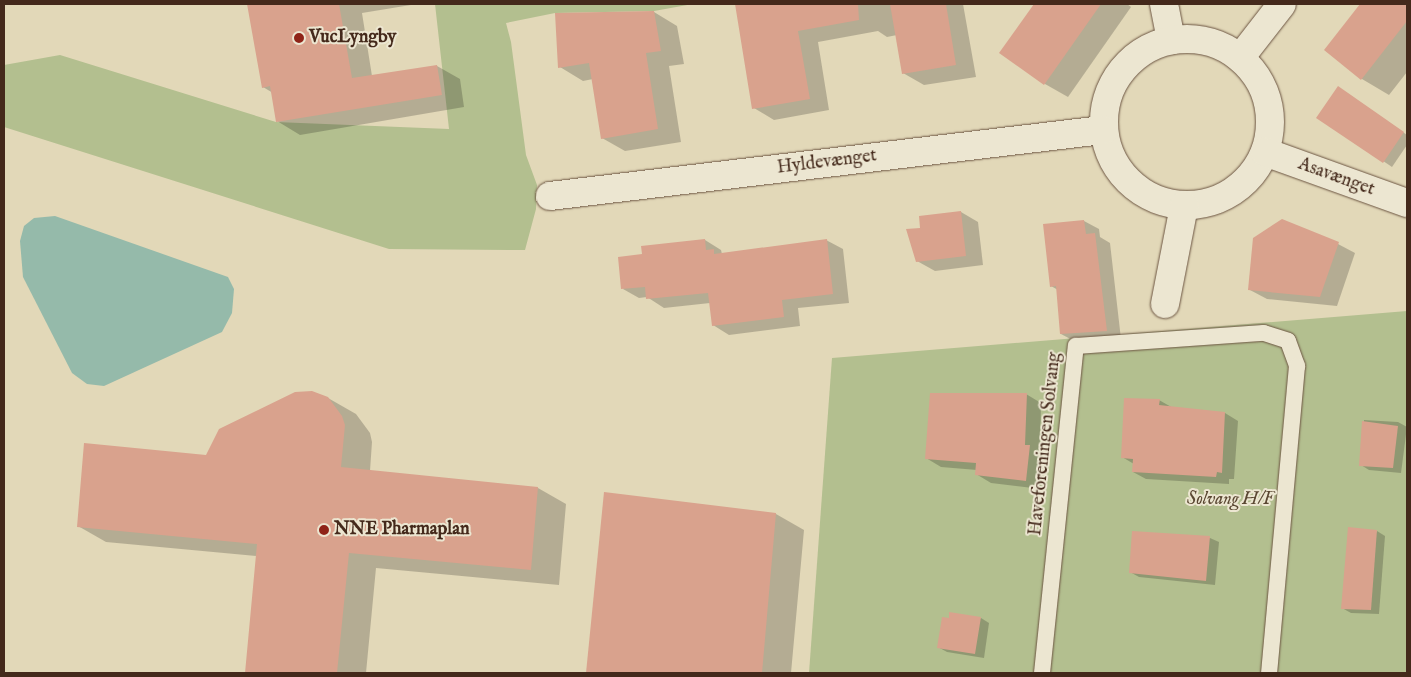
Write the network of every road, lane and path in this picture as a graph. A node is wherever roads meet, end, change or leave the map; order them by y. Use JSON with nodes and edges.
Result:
{"nodes":[{"id":1,"x":1164,"y":4,"type":"edge"},
{"id":2,"x":1282,"y":4,"type":"edge"},
{"id":3,"x":1171,"y":40,"type":"junction"},
{"id":4,"x":1240,"y":58,"type":"junction"},
{"id":5,"x":1103,"y":130,"type":"junction"},
{"id":6,"x":1265,"y":152,"type":"junction"},
{"id":7,"x":550,"y":196,"type":"dead end"},
{"id":8,"x":1407,"y":203,"type":"edge"},
{"id":9,"x":1184,"y":206,"type":"junction"},
{"id":10,"x":1166,"y":304,"type":"dead end"},
{"id":11,"x":1042,"y":673,"type":"edge"},
{"id":12,"x":1269,"y":673,"type":"edge"}],
"edges":[{"from":1,"to":3,"type":"street"},
{"from":2,"to":4,"type":"street"},
{"from":3,"to":4,"type":"street"},
{"from":3,"to":5,"type":"street"},
{"from":4,"to":6,"type":"street"},
{"from":5,"to":7,"type":"street","name":"Hyldevænget"},
{"from":5,"to":9,"type":"street"},
{"from":6,"to":8,"type":"street","name":"Asavænget"},
{"from":6,"to":9,"type":"street"},
{"from":9,"to":10,"type":"street"},
{"from":11,"to":12,"type":"lane","name":"Haveforeningen Solvang"}]}
